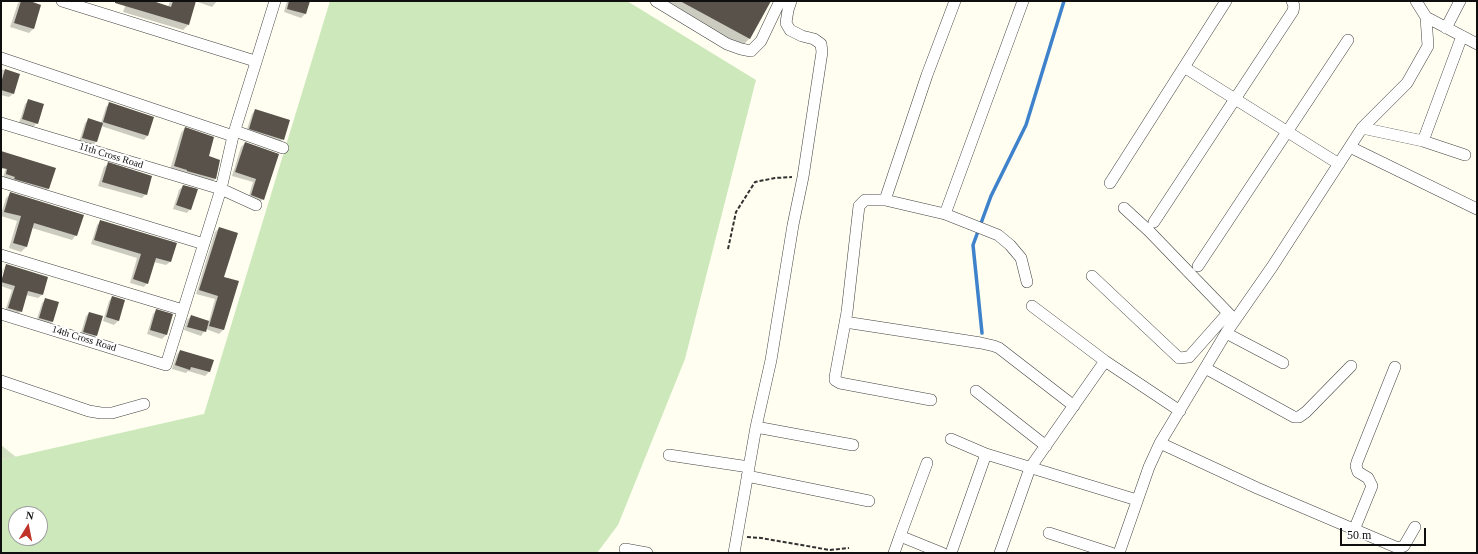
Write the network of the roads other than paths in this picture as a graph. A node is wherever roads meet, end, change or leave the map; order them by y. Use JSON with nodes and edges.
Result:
{"nodes":[{"id":1,"x":62,"y":1,"type":"edge"},
{"id":2,"x":274,"y":1,"type":"edge"},
{"id":3,"x":656,"y":1,"type":"edge"},
{"id":4,"x":780,"y":1,"type":"edge"},
{"id":5,"x":791,"y":1,"type":"edge"},
{"id":6,"x":955,"y":1,"type":"edge"},
{"id":7,"x":1023,"y":1,"type":"edge"},
{"id":8,"x":1226,"y":1,"type":"edge"},
{"id":9,"x":1292,"y":1,"type":"edge"},
{"id":10,"x":1416,"y":1,"type":"edge"},
{"id":11,"x":1460,"y":1,"type":"edge"},
{"id":12,"x":1426,"y":17,"type":"junction"},
{"id":13,"x":1446,"y":28,"type":"junction"},
{"id":14,"x":1462,"y":36,"type":"junction"},
{"id":15,"x":1348,"y":40,"type":"dead end"},
{"id":16,"x":1477,"y":44,"type":"edge"},
{"id":17,"x":1,"y":58,"type":"edge"},
{"id":18,"x":255,"y":61,"type":"junction"},
{"id":19,"x":1184,"y":67,"type":"junction"},
{"id":20,"x":1235,"y":98,"type":"junction"},
{"id":21,"x":1,"y":123,"type":"edge"},
{"id":22,"x":1362,"y":128,"type":"junction"},
{"id":23,"x":1287,"y":132,"type":"junction"},
{"id":24,"x":234,"y":133,"type":"junction"},
{"id":25,"x":1423,"y":141,"type":"junction"},
{"id":26,"x":1350,"y":146,"type":"junction"},
{"id":27,"x":283,"y":148,"type":"dead end"},
{"id":28,"x":1466,"y":155,"type":"dead end"},
{"id":29,"x":1339,"y":164,"type":"junction"},
{"id":30,"x":1,"y":182,"type":"edge"},
{"id":31,"x":1110,"y":184,"type":"dead end"},
{"id":32,"x":221,"y":189,"type":"junction"},
{"id":33,"x":885,"y":200,"type":"junction"},
{"id":34,"x":256,"y":205,"type":"dead end"},
{"id":35,"x":1124,"y":208,"type":"dead end"},
{"id":36,"x":1477,"y":209,"type":"edge"},
{"id":37,"x":945,"y":214,"type":"junction"},
{"id":38,"x":1154,"y":222,"type":"dead end"},
{"id":39,"x":204,"y":244,"type":"junction"},
{"id":40,"x":1,"y":255,"type":"edge"},
{"id":41,"x":1198,"y":266,"type":"dead end"},
{"id":42,"x":1092,"y":276,"type":"dead end"},
{"id":43,"x":1027,"y":282,"type":"dead end"},
{"id":44,"x":1032,"y":306,"type":"dead end"},
{"id":45,"x":183,"y":310,"type":"junction"},
{"id":46,"x":1,"y":314,"type":"edge"},
{"id":47,"x":1231,"y":317,"type":"junction"},
{"id":48,"x":845,"y":322,"type":"junction"},
{"id":49,"x":1226,"y":333,"type":"junction"},
{"id":50,"x":1105,"y":361,"type":"junction"},
{"id":51,"x":1283,"y":363,"type":"dead end"},
{"id":52,"x":1351,"y":366,"type":"dead end"},
{"id":53,"x":1395,"y":367,"type":"dead end"},
{"id":54,"x":1205,"y":368,"type":"junction"},
{"id":55,"x":1,"y":381,"type":"edge"},
{"id":56,"x":976,"y":391,"type":"dead end"},
{"id":57,"x":931,"y":400,"type":"dead end"},
{"id":58,"x":144,"y":404,"type":"dead end"},
{"id":59,"x":1074,"y":406,"type":"junction"},
{"id":60,"x":1180,"y":411,"type":"junction"},
{"id":61,"x":756,"y":427,"type":"junction"},
{"id":62,"x":951,"y":439,"type":"dead end"},
{"id":63,"x":1160,"y":443,"type":"junction"},
{"id":64,"x":854,"y":445,"type":"dead end"},
{"id":65,"x":1046,"y":446,"type":"junction"},
{"id":66,"x":986,"y":454,"type":"junction"},
{"id":67,"x":669,"y":455,"type":"dead end"},
{"id":68,"x":927,"y":463,"type":"dead end"},
{"id":69,"x":1030,"y":468,"type":"junction"},
{"id":70,"x":748,"y":472,"type":"junction"},
{"id":71,"x":1138,"y":500,"type":"junction"},
{"id":72,"x":869,"y":501,"type":"dead end"},
{"id":73,"x":1415,"y":527,"type":"dead end"},
{"id":74,"x":1354,"y":530,"type":"junction"},
{"id":75,"x":1049,"y":533,"type":"dead end"},
{"id":76,"x":900,"y":536,"type":"junction"},
{"id":77,"x":625,"y":549,"type":"dead end"},
{"id":78,"x":647,"y":553,"type":"edge"},
{"id":79,"x":734,"y":553,"type":"edge"},
{"id":80,"x":894,"y":553,"type":"edge"},
{"id":81,"x":942,"y":553,"type":"edge"},
{"id":82,"x":951,"y":553,"type":"edge"},
{"id":83,"x":1000,"y":553,"type":"edge"},
{"id":84,"x":1111,"y":553,"type":"edge"},
{"id":85,"x":1119,"y":553,"type":"edge"}],
"edges":[{"from":1,"to":18,"type":"street"},
{"from":2,"to":18,"type":"street"},
{"from":3,"to":4,"type":"street"},
{"from":5,"to":61,"type":"street"},
{"from":6,"to":33,"type":"street"},
{"from":7,"to":37,"type":"street"},
{"from":8,"to":19,"type":"street"},
{"from":9,"to":20,"type":"street"},
{"from":10,"to":12,"type":"street"},
{"from":11,"to":13,"type":"street"},
{"from":12,"to":13,"type":"street"},
{"from":12,"to":22,"type":"street"},
{"from":13,"to":14,"type":"street"},
{"from":14,"to":16,"type":"street"},
{"from":14,"to":25,"type":"street"},
{"from":15,"to":23,"type":"street"},
{"from":17,"to":24,"type":"street"},
{"from":18,"to":24,"type":"street"},
{"from":19,"to":20,"type":"street"},
{"from":19,"to":31,"type":"street"},
{"from":20,"to":23,"type":"street"},
{"from":20,"to":38,"type":"street"},
{"from":21,"to":32,"type":"street","name":"11th Cross Road"},
{"from":22,"to":25,"type":"street"},
{"from":22,"to":26,"type":"street"},
{"from":23,"to":29,"type":"street"},
{"from":23,"to":41,"type":"street"},
{"from":24,"to":27,"type":"street"},
{"from":24,"to":32,"type":"street"},
{"from":25,"to":28,"type":"street"},
{"from":26,"to":29,"type":"street"},
{"from":26,"to":36,"type":"street"},
{"from":29,"to":47,"type":"street"},
{"from":30,"to":39,"type":"street"},
{"from":32,"to":34,"type":"street","name":"11th Cross Road"},
{"from":32,"to":39,"type":"street"},
{"from":33,"to":37,"type":"street"},
{"from":33,"to":48,"type":"street"},
{"from":35,"to":47,"type":"street"},
{"from":37,"to":43,"type":"street"},
{"from":39,"to":45,"type":"street"},
{"from":40,"to":45,"type":"street"},
{"from":42,"to":47,"type":"street"},
{"from":44,"to":50,"type":"street"},
{"from":45,"to":46,"type":"street","name":"14th Cross Road"},
{"from":47,"to":49,"type":"street"},
{"from":48,"to":57,"type":"street"},
{"from":48,"to":59,"type":"street"},
{"from":49,"to":51,"type":"street"},
{"from":49,"to":54,"type":"street"},
{"from":50,"to":59,"type":"street"},
{"from":50,"to":60,"type":"street"},
{"from":52,"to":54,"type":"street"},
{"from":53,"to":74,"type":"street"},
{"from":54,"to":60,"type":"street"},
{"from":55,"to":58,"type":"street"},
{"from":56,"to":65,"type":"street"},
{"from":59,"to":65,"type":"street"},
{"from":60,"to":63,"type":"street"},
{"from":61,"to":64,"type":"street"},
{"from":61,"to":70,"type":"street"},
{"from":62,"to":66,"type":"street"},
{"from":63,"to":71,"type":"street"},
{"from":63,"to":74,"type":"street"},
{"from":65,"to":69,"type":"street"},
{"from":66,"to":69,"type":"street"},
{"from":66,"to":82,"type":"street"},
{"from":67,"to":70,"type":"street"},
{"from":68,"to":76,"type":"street"},
{"from":69,"to":71,"type":"street"},
{"from":69,"to":83,"type":"street"},
{"from":70,"to":72,"type":"street"},
{"from":70,"to":79,"type":"street"},
{"from":71,"to":85,"type":"street"},
{"from":73,"to":74,"type":"street"},
{"from":75,"to":84,"type":"street"},
{"from":76,"to":80,"type":"street"},
{"from":76,"to":81,"type":"street"},
{"from":77,"to":78,"type":"street"}]}
